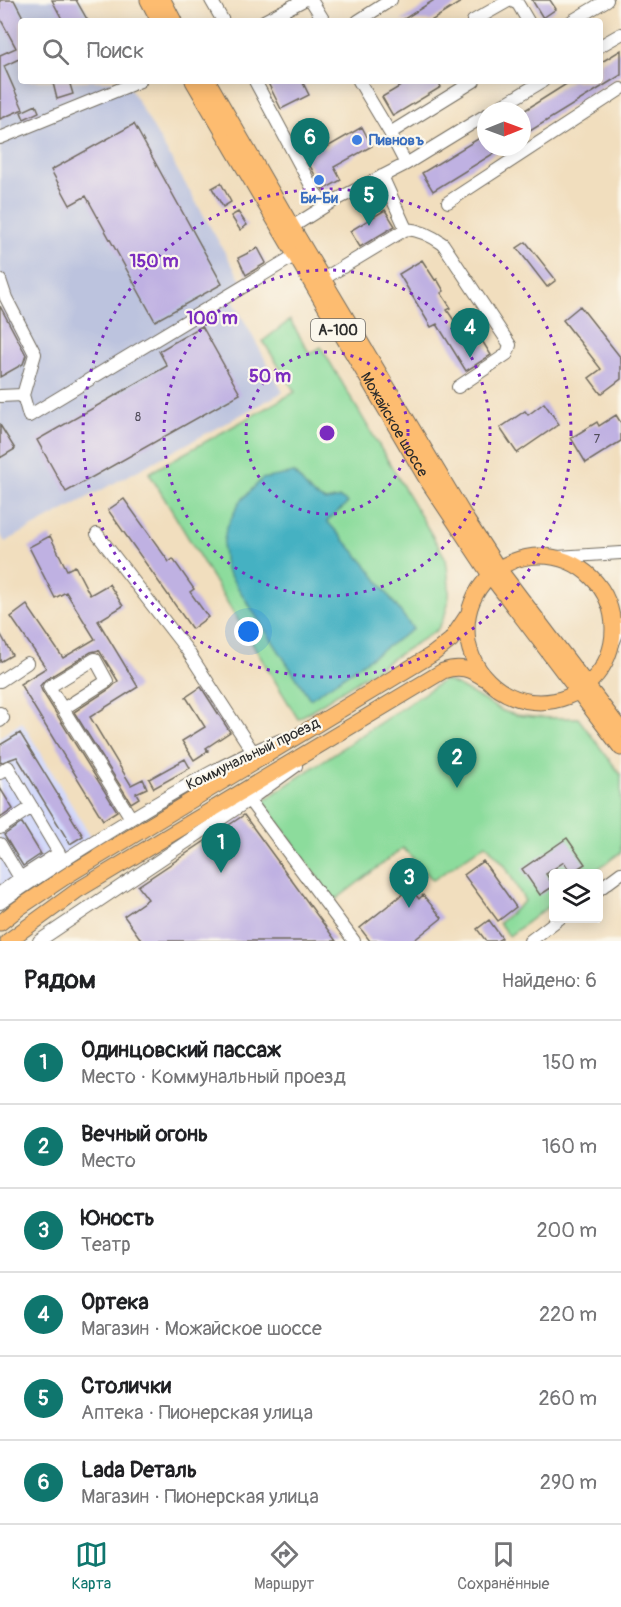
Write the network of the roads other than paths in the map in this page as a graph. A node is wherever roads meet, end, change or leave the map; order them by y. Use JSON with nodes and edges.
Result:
{"nodes":[{"id":1,"x":148,"y":0,"type":"edge"},
{"id":2,"x":163,"y":0,"type":"edge"},
{"id":3,"x":211,"y":0,"type":"edge"},
{"id":4,"x":304,"y":0,"type":"edge"},
{"id":5,"x":311,"y":0,"type":"edge"},
{"id":6,"x":391,"y":0,"type":"edge"},
{"id":7,"x":603,"y":1,"type":"edge"},
{"id":8,"x":157,"y":18,"type":"edge"},
{"id":9,"x":172,"y":18,"type":"edge"},
{"id":10,"x":221,"y":18,"type":"edge"},
{"id":11,"x":270,"y":18,"type":"edge"},
{"id":12,"x":322,"y":18,"type":"edge"},
{"id":13,"x":363,"y":18,"type":"edge"},
{"id":14,"x":477,"y":18,"type":"edge"},
{"id":15,"x":526,"y":18,"type":"edge"},
{"id":16,"x":577,"y":18,"type":"edge"},
{"id":17,"x":621,"y":34,"type":"edge"},
{"id":18,"x":603,"y":44,"type":"edge"},
{"id":19,"x":134,"y":84,"type":"edge"},
{"id":20,"x":195,"y":84,"type":"edge"},
{"id":21,"x":210,"y":84,"type":"edge"},
{"id":22,"x":257,"y":84,"type":"edge"},
{"id":23,"x":364,"y":84,"type":"edge"},
{"id":24,"x":469,"y":84,"type":"edge"},
{"id":25,"x":538,"y":84,"type":"edge"},
{"id":26,"x":621,"y":89,"type":"edge"},
{"id":27,"x":508,"y":102,"type":"edge"},
{"id":28,"x":477,"y":121,"type":"edge"},
{"id":29,"x":390,"y":133,"type":"junction"},
{"id":30,"x":0,"y":138,"type":"edge"},
{"id":31,"x":406,"y":164,"type":"junction"},
{"id":32,"x":382,"y":176,"type":"junction"},
{"id":33,"x":448,"y":202,"type":"dead end"},
{"id":34,"x":330,"y":203,"type":"junction"},
{"id":35,"x":292,"y":227,"type":"junction"},
{"id":36,"x":406,"y":229,"type":"junction"},
{"id":37,"x":294,"y":256,"type":"junction"},
{"id":38,"x":323,"y":279,"type":"junction"},
{"id":39,"x":0,"y":280,"type":"edge"},
{"id":40,"x":458,"y":387,"type":"dead end"},
{"id":41,"x":23,"y":395,"type":"junction"},
{"id":42,"x":0,"y":396,"type":"edge"},
{"id":43,"x":98,"y":534,"type":"dead end"},
{"id":44,"x":621,"y":552,"type":"edge"},
{"id":45,"x":557,"y":557,"type":"junction"},
{"id":46,"x":494,"y":572,"type":"junction"},
{"id":47,"x":467,"y":616,"type":"junction"},
{"id":48,"x":621,"y":624,"type":"edge"},
{"id":49,"x":610,"y":651,"type":"junction"},
{"id":50,"x":27,"y":663,"type":"dead end"},
{"id":51,"x":484,"y":678,"type":"junction"},
{"id":52,"x":0,"y":681,"type":"edge"},
{"id":53,"x":582,"y":688,"type":"junction"},
{"id":54,"x":355,"y":701,"type":"junction"},
{"id":55,"x":63,"y":709,"type":"junction"},
{"id":56,"x":0,"y":713,"type":"edge"},
{"id":57,"x":365,"y":718,"type":"junction"},
{"id":58,"x":0,"y":721,"type":"edge"},
{"id":59,"x":621,"y":730,"type":"edge"},
{"id":60,"x":299,"y":735,"type":"junction"},
{"id":61,"x":332,"y":739,"type":"junction"},
{"id":62,"x":621,"y":748,"type":"edge"},
{"id":63,"x":253,"y":752,"type":"junction"},
{"id":64,"x":309,"y":752,"type":"junction"},
{"id":65,"x":0,"y":773,"type":"edge"},
{"id":66,"x":283,"y":776,"type":"junction"},
{"id":67,"x":249,"y":800,"type":"junction"},
{"id":68,"x":32,"y":807,"type":"junction"},
{"id":69,"x":130,"y":818,"type":"junction"},
{"id":70,"x":0,"y":828,"type":"edge"},
{"id":71,"x":0,"y":844,"type":"edge"},
{"id":72,"x":61,"y":856,"type":"junction"},
{"id":73,"x":621,"y":873,"type":"edge"},
{"id":74,"x":23,"y":881,"type":"junction"},
{"id":75,"x":603,"y":886,"type":"edge"},
{"id":76,"x":0,"y":893,"type":"edge"},
{"id":77,"x":0,"y":903,"type":"edge"},
{"id":78,"x":0,"y":923,"type":"edge"},
{"id":79,"x":553,"y":923,"type":"edge"},
{"id":80,"x":8,"y":941,"type":"edge"},
{"id":81,"x":39,"y":941,"type":"edge"},
{"id":82,"x":354,"y":941,"type":"edge"},
{"id":83,"x":530,"y":941,"type":"edge"}],
"edges":[{"from":1,"to":8,"type":"main road"},
{"from":2,"to":9,"type":"main road"},
{"from":3,"to":10,"type":"street"},
{"from":4,"to":11,"type":"street"},
{"from":5,"to":12,"type":"street"},
{"from":6,"to":13,"type":"street"},
{"from":7,"to":16,"type":"street"},
{"from":14,"to":15,"type":"street"},
{"from":17,"to":18,"type":"street"},
{"from":19,"to":30,"type":"street"},
{"from":20,"to":37,"type":"main road","name":"Можайское шоссе","number":"А-100"},
{"from":21,"to":35,"type":"main road","name":"Можайское шоссе","number":"А-100"},
{"from":22,"to":34,"type":"street"},
{"from":23,"to":29,"type":"street"},
{"from":24,"to":29,"type":"street"},
{"from":25,"to":27,"type":"street"},
{"from":26,"to":33,"type":"street"},
{"from":28,"to":31,"type":"street"},
{"from":29,"to":31,"type":"street"},
{"from":31,"to":32,"type":"street"},
{"from":32,"to":34,"type":"street"},
{"from":32,"to":36,"type":"street"},
{"from":34,"to":35,"type":"street"},
{"from":35,"to":38,"type":"main road","name":"Можайское шоссе","number":"А-100"},
{"from":36,"to":38,"type":"street"},
{"from":36,"to":40,"type":"street"},
{"from":37,"to":41,"type":"street"},
{"from":37,"to":46,"type":"main road","name":"Можайское шоссе","number":"А-100"},
{"from":38,"to":46,"type":"main road","name":"Можайское шоссе","number":"А-100"},
{"from":39,"to":41,"type":"street"},
{"from":41,"to":42,"type":"street"},
{"from":43,"to":63,"type":"street"},
{"from":44,"to":45,"type":"street"},
{"from":45,"to":46,"type":"main road"},
{"from":45,"to":49,"type":"main road"},
{"from":46,"to":47,"type":"main road"},
{"from":46,"to":53,"type":"main road","name":"Можайское шоссе","number":"А-100"},
{"from":47,"to":51,"type":"main road"},
{"from":47,"to":54,"type":"main road","name":"Коммунальный проезд"},
{"from":48,"to":49,"type":"street"},
{"from":49,"to":53,"type":"main road"},
{"from":50,"to":52,"type":"street"},
{"from":51,"to":53,"type":"main road"},
{"from":51,"to":57,"type":"main road","name":"Коммунальный проезд"},
{"from":53,"to":59,"type":"main road","name":"Можайское шоссе","number":"А-100"},
{"from":53,"to":62,"type":"main road","name":"Можайское шоссе","number":"А-100"},
{"from":54,"to":57,"type":"street"},
{"from":54,"to":60,"type":"main road","name":"Коммунальный проезд"},
{"from":55,"to":55,"type":"street"},
{"from":55,"to":69,"type":"street"},
{"from":56,"to":58,"type":"street"},
{"from":57,"to":61,"type":"main road","name":"Коммунальный проезд"},
{"from":57,"to":66,"type":"street"},
{"from":60,"to":63,"type":"street","name":"Коммунальный проезд"},
{"from":60,"to":64,"type":"street"},
{"from":60,"to":78,"type":"main road"},
{"from":61,"to":64,"type":"main road"},
{"from":61,"to":66,"type":"street","name":"Коммунальный проезд"},
{"from":63,"to":69,"type":"street","name":"Коммунальный проезд"},
{"from":64,"to":80,"type":"main road"},
{"from":65,"to":68,"type":"street"},
{"from":66,"to":67,"type":"street","name":"Коммунальный проезд"},
{"from":67,"to":81,"type":"street","name":"Коммунальный проезд"},
{"from":67,"to":82,"type":"street"},
{"from":68,"to":70,"type":"street"},
{"from":68,"to":72,"type":"street"},
{"from":69,"to":72,"type":"street","name":"Коммунальный проезд"},
{"from":71,"to":74,"type":"street"},
{"from":72,"to":74,"type":"street","name":"Коммунальный проезд"},
{"from":73,"to":75,"type":"street"},
{"from":74,"to":76,"type":"street"},
{"from":74,"to":77,"type":"street","name":"Коммунальный проезд"},
{"from":79,"to":83,"type":"street"}]}
